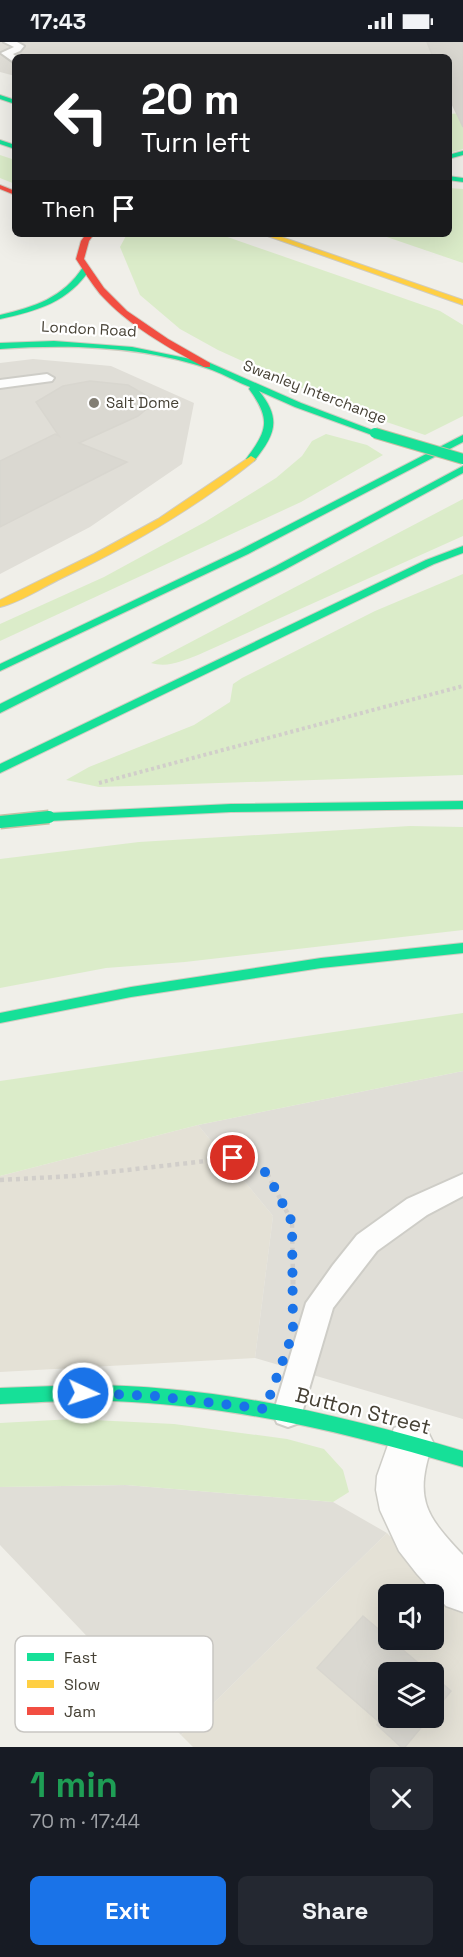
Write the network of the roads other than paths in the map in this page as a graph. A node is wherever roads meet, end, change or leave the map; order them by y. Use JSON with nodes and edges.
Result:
{"nodes":[{"id":1,"x":9,"y":42,"type":"edge"},
{"id":2,"x":3,"y":53,"type":"edge"},
{"id":3,"x":88,"y":237,"type":"edge"},
{"id":4,"x":275,"y":237,"type":"edge"},
{"id":5,"x":69,"y":248,"type":"dead end"},
{"id":6,"x":83,"y":264,"type":"junction"},
{"id":7,"x":463,"y":303,"type":"edge"},
{"id":8,"x":0,"y":317,"type":"edge"},
{"id":9,"x":0,"y":345,"type":"edge"},
{"id":10,"x":210,"y":367,"type":"junction"},
{"id":11,"x":47,"y":378,"type":"dead end"},
{"id":12,"x":0,"y":384,"type":"edge"},
{"id":13,"x":254,"y":389,"type":"junction"},
{"id":14,"x":463,"y":438,"type":"edge"},
{"id":15,"x":463,"y":459,"type":"edge"},
{"id":16,"x":463,"y":469,"type":"edge"},
{"id":17,"x":463,"y":549,"type":"edge"},
{"id":18,"x":0,"y":604,"type":"edge"},
{"id":19,"x":0,"y":668,"type":"edge"},
{"id":20,"x":0,"y":709,"type":"edge"},
{"id":21,"x":0,"y":769,"type":"edge"},
{"id":22,"x":463,"y":805,"type":"edge"},
{"id":23,"x":0,"y":822,"type":"edge"},
{"id":24,"x":463,"y":948,"type":"edge"},
{"id":25,"x":0,"y":1018,"type":"edge"},
{"id":26,"x":463,"y":1184,"type":"edge"},
{"id":27,"x":0,"y":1396,"type":"edge"},
{"id":28,"x":288,"y":1414,"type":"junction"},
{"id":29,"x":410,"y":1442,"type":"junction"},
{"id":30,"x":463,"y":1459,"type":"edge"},
{"id":31,"x":463,"y":1589,"type":"edge"}],
"edges":[{"from":1,"to":2,"type":"lane"},
{"from":3,"to":6,"type":"main road"},
{"from":4,"to":7,"type":"main road"},
{"from":5,"to":6,"type":"main road","name":"Swanley Interchange"},
{"from":6,"to":8,"type":"main road","name":"London Road"},
{"from":6,"to":10,"type":"main road","name":"Swanley Interchange"},
{"from":9,"to":10,"type":"main road","name":"London Road"},
{"from":10,"to":13,"type":"main road","name":"Swanley Interchange"},
{"from":11,"to":12,"type":"lane"},
{"from":13,"to":15,"type":"main road","name":"Swanley Interchange","bridge":true},
{"from":13,"to":18,"type":"main road"},
{"from":14,"to":19,"type":"main road"},
{"from":16,"to":20,"type":"main road"},
{"from":17,"to":21,"type":"main road"},
{"from":22,"to":23,"type":"main road","bridge":true},
{"from":24,"to":25,"type":"main road"},
{"from":26,"to":28,"type":"lane"},
{"from":27,"to":28,"type":"main road","name":"Button Street"},
{"from":28,"to":29,"type":"main road","name":"Button Street"},
{"from":29,"to":30,"type":"main road","name":"Button Street"},
{"from":29,"to":31,"type":"street"}]}
